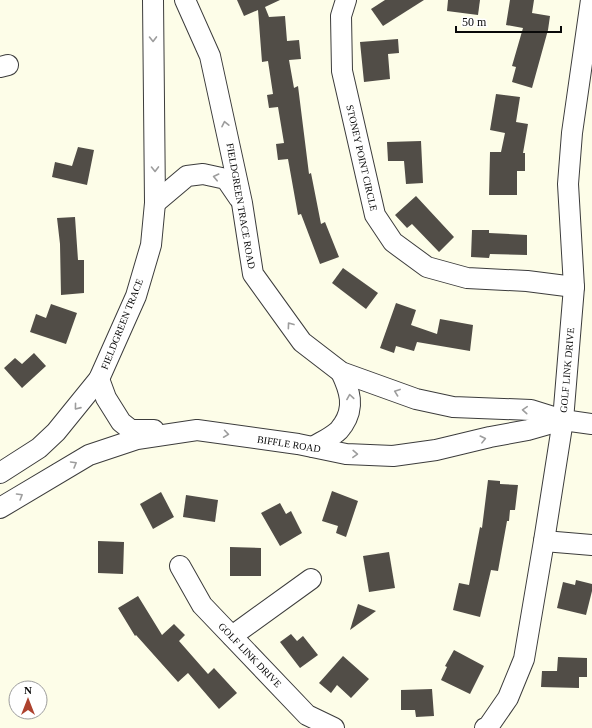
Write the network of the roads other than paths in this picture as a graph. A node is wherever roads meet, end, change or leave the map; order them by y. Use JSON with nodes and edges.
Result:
{"nodes":[{"id":1,"x":153,"y":0,"type":"edge"},
{"id":2,"x":185,"y":0,"type":"edge"},
{"id":3,"x":346,"y":0,"type":"edge"},
{"id":4,"x":591,"y":0,"type":"edge"},
{"id":5,"x":155,"y":203,"type":"junction"},
{"id":6,"x":242,"y":203,"type":"junction"},
{"id":7,"x":574,"y":287,"type":"junction"},
{"id":8,"x":341,"y":372,"type":"junction"},
{"id":9,"x":99,"y":379,"type":"junction"},
{"id":10,"x":563,"y":420,"type":"junction"},
{"id":11,"x":592,"y":424,"type":"edge"},
{"id":12,"x":197,"y":430,"type":"junction"},
{"id":13,"x":313,"y":447,"type":"junction"},
{"id":14,"x":5,"y":470,"type":"edge"},
{"id":15,"x":0,"y":508,"type":"edge"},
{"id":16,"x":544,"y":541,"type":"junction"},
{"id":17,"x":592,"y":545,"type":"edge"},
{"id":18,"x":180,"y":566,"type":"dead end"},
{"id":19,"x":311,"y":579,"type":"dead end"},
{"id":20,"x":232,"y":636,"type":"junction"},
{"id":21,"x":334,"y":728,"type":"edge"},
{"id":22,"x":485,"y":728,"type":"edge"}],
"edges":[{"from":1,"to":5,"type":"street","name":"FIELDGREEN TRACE","one_way":true},
{"from":6,"to":2,"type":"street","name":"FIELDGREEN TRACE ROAD","one_way":true},
{"from":3,"to":7,"type":"street","name":"STONEY POINT CIRCLE"},
{"from":4,"to":7,"type":"street","name":"GOLF LINK DRIVE"},
{"from":6,"to":5,"type":"street","one_way":true},
{"from":5,"to":9,"type":"street","name":"FIELDGREEN TRACE"},
{"from":8,"to":6,"type":"street","name":"FIELDGREEN TRACE ROAD","one_way":true},
{"from":7,"to":10,"type":"street","name":"GOLF LINK DRIVE"},
{"from":10,"to":8,"type":"street","name":"FIELDGREEN TRACE ROAD","one_way":true},
{"from":13,"to":8,"type":"street","one_way":true},
{"from":9,"to":12,"type":"street"},
{"from":9,"to":14,"type":"street","name":"FIELDGREEN TRACE","one_way":true},
{"from":10,"to":11,"type":"street","name":"BIFFLE ROAD"},
{"from":13,"to":10,"type":"street","name":"BIFFLE ROAD","one_way":true},
{"from":10,"to":16,"type":"street","name":"GOLF LINK DRIVE"},
{"from":12,"to":13,"type":"street","name":"BIFFLE ROAD","one_way":true},
{"from":15,"to":12,"type":"street","name":"BIFFLE ROAD","one_way":true},
{"from":16,"to":17,"type":"street"},
{"from":16,"to":22,"type":"street","name":"GOLF LINK DRIVE"},
{"from":18,"to":20,"type":"street","name":"GOLF LINK DRIVE"},
{"from":19,"to":20,"type":"street"},
{"from":20,"to":21,"type":"street","name":"GOLF LINK DRIVE"}]}
